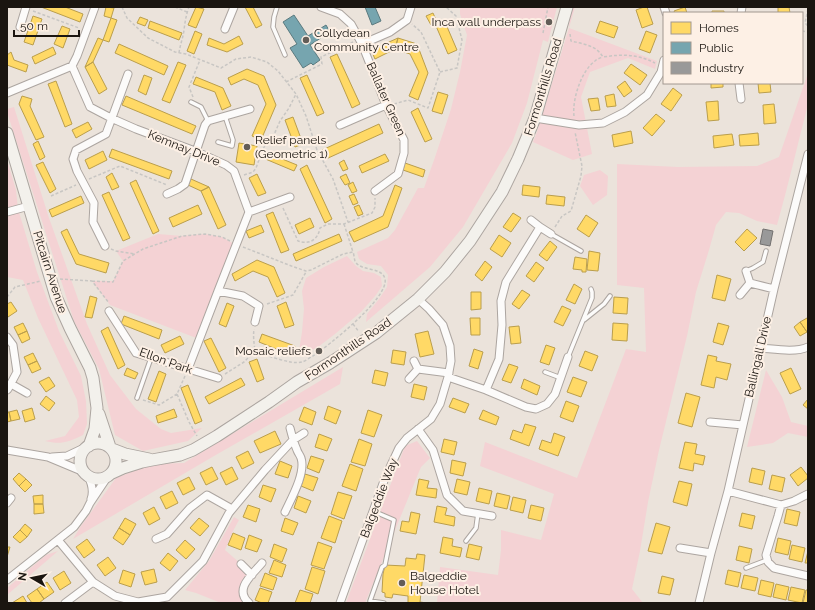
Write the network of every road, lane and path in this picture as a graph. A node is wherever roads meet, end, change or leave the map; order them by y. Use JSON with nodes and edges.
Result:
{"nodes":[{"id":1,"x":95,"y":7,"type":"edge"},
{"id":2,"x":122,"y":7,"type":"edge"},
{"id":3,"x":175,"y":7,"type":"edge"},
{"id":4,"x":189,"y":7,"type":"edge"},
{"id":5,"x":234,"y":7,"type":"edge"},
{"id":6,"x":277,"y":7,"type":"edge"},
{"id":7,"x":324,"y":7,"type":"edge"},
{"id":8,"x":411,"y":7,"type":"edge"},
{"id":9,"x":446,"y":7,"type":"edge"},
{"id":10,"x":548,"y":7,"type":"edge"},
{"id":11,"x":567,"y":7,"type":"edge"},
{"id":12,"x":26,"y":8,"type":"edge"},
{"id":13,"x":808,"y":9,"type":"edge"},
{"id":14,"x":187,"y":12,"type":"junction"},
{"id":15,"x":407,"y":20,"type":"junction"},
{"id":16,"x":808,"y":26,"type":"edge"},
{"id":17,"x":20,"y":27,"type":"dead end"},
{"id":18,"x":225,"y":29,"type":"dead end"},
{"id":19,"x":86,"y":30,"type":"junction"},
{"id":20,"x":543,"y":33,"type":"dead end"},
{"id":21,"x":571,"y":41,"type":"dead end"},
{"id":22,"x":360,"y":42,"type":"junction"},
{"id":23,"x":179,"y":53,"type":"junction"},
{"id":24,"x":285,"y":54,"type":"dead end"},
{"id":25,"x":603,"y":57,"type":"junction"},
{"id":26,"x":200,"y":60,"type":"junction"},
{"id":27,"x":663,"y":63,"type":"edge"},
{"id":28,"x":72,"y":66,"type":"junction"},
{"id":29,"x":440,"y":72,"type":"junction"},
{"id":30,"x":128,"y":74,"type":"dead end"},
{"id":31,"x":286,"y":82,"type":"junction"},
{"id":32,"x":739,"y":84,"type":"edge"},
{"id":33,"x":7,"y":93,"type":"edge"},
{"id":34,"x":296,"y":94,"type":"junction"},
{"id":35,"x":741,"y":98,"type":"dead end"},
{"id":36,"x":191,"y":102,"type":"dead end"},
{"id":37,"x":196,"y":104,"type":"junction"},
{"id":38,"x":386,"y":105,"type":"junction"},
{"id":39,"x":250,"y":109,"type":"dead end"},
{"id":40,"x":225,"y":116,"type":"junction"},
{"id":41,"x":111,"y":118,"type":"junction"},
{"id":42,"x":535,"y":118,"type":"junction"},
{"id":43,"x":208,"y":121,"type":"junction"},
{"id":44,"x":340,"y":125,"type":"dead end"},
{"id":45,"x":574,"y":125,"type":"junction"},
{"id":46,"x":7,"y":133,"type":"edge"},
{"id":47,"x":218,"y":142,"type":"dead end"},
{"id":48,"x":195,"y":151,"type":"junction"},
{"id":49,"x":808,"y":154,"type":"edge"},
{"id":50,"x":236,"y":178,"type":"junction"},
{"id":51,"x":83,"y":182,"type":"junction"},
{"id":52,"x":178,"y":189,"type":"junction"},
{"id":53,"x":375,"y":191,"type":"joint"},
{"id":54,"x":167,"y":194,"type":"dead end"},
{"id":55,"x":51,"y":196,"type":"dead end"},
{"id":56,"x":290,"y":197,"type":"dead end"},
{"id":57,"x":280,"y":201,"type":"junction"},
{"id":58,"x":29,"y":206,"type":"junction"},
{"id":59,"x":7,"y":212,"type":"edge"},
{"id":60,"x":249,"y":212,"type":"junction"},
{"id":61,"x":530,"y":220,"type":"dead end"},
{"id":62,"x":348,"y":222,"type":"junction"},
{"id":63,"x":344,"y":224,"type":"junction"},
{"id":64,"x":540,"y":227,"type":"junction"},
{"id":65,"x":551,"y":234,"type":"junction"},
{"id":66,"x":236,"y":245,"type":"junction"},
{"id":67,"x":105,"y":246,"type":"joint"},
{"id":68,"x":581,"y":251,"type":"dead end"},
{"id":69,"x":766,"y":251,"type":"dead end"},
{"id":70,"x":353,"y":252,"type":"junction"},
{"id":71,"x":135,"y":254,"type":"junction"},
{"id":72,"x":306,"y":271,"type":"junction"},
{"id":73,"x":746,"y":271,"type":"joint"},
{"id":74,"x":51,"y":279,"type":"junction"},
{"id":75,"x":92,"y":281,"type":"junction"},
{"id":76,"x":750,"y":283,"type":"junction"},
{"id":77,"x":591,"y":289,"type":"dead end"},
{"id":78,"x":774,"y":289,"type":"junction"},
{"id":79,"x":218,"y":291,"type":"junction"},
{"id":80,"x":740,"y":295,"type":"dead end"},
{"id":81,"x":610,"y":296,"type":"dead end"},
{"id":82,"x":7,"y":298,"type":"edge"},
{"id":83,"x":418,"y":299,"type":"junction"},
{"id":84,"x":259,"y":306,"type":"junction"},
{"id":85,"x":109,"y":311,"type":"joint"},
{"id":86,"x":583,"y":321,"type":"junction"},
{"id":87,"x":255,"y":322,"type":"joint"},
{"id":88,"x":7,"y":337,"type":"edge"},
{"id":89,"x":808,"y":347,"type":"edge"},
{"id":90,"x":760,"y":348,"type":"junction"},
{"id":91,"x":255,"y":351,"type":"junction"},
{"id":92,"x":151,"y":357,"type":"junction"},
{"id":93,"x":568,"y":357,"type":"joint"},
{"id":94,"x":414,"y":360,"type":"dead end"},
{"id":95,"x":188,"y":369,"type":"junction"},
{"id":96,"x":418,"y":369,"type":"junction"},
{"id":97,"x":545,"y":372,"type":"dead end"},
{"id":98,"x":448,"y":375,"type":"junction"},
{"id":99,"x":218,"y":378,"type":"joint"},
{"id":100,"x":561,"y":378,"type":"junction"},
{"id":101,"x":409,"y":379,"type":"dead end"},
{"id":102,"x":9,"y":387,"type":"edge"},
{"id":103,"x":486,"y":390,"type":"junction"},
{"id":104,"x":27,"y":393,"type":"dead end"},
{"id":105,"x":177,"y":394,"type":"junction"},
{"id":106,"x":137,"y":398,"type":"joint"},
{"id":107,"x":97,"y":408,"type":"junction"},
{"id":108,"x":710,"y":422,"type":"dead end"},
{"id":109,"x":743,"y":425,"type":"junction"},
{"id":110,"x":290,"y":428,"type":"dead end"},
{"id":111,"x":418,"y":429,"type":"junction"},
{"id":112,"x":304,"y":433,"type":"dead end"},
{"id":113,"x":293,"y":440,"type":"junction"},
{"id":114,"x":202,"y":445,"type":"junction"},
{"id":115,"x":87,"y":446,"type":"junction"},
{"id":116,"x":111,"y":448,"type":"junction"},
{"id":117,"x":7,"y":450,"type":"edge"},
{"id":118,"x":48,"y":457,"type":"junction"},
{"id":119,"x":152,"y":460,"type":"junction"},
{"id":120,"x":86,"y":474,"type":"junction"},
{"id":121,"x":110,"y":475,"type":"junction"},
{"id":122,"x":728,"y":491,"type":"junction"},
{"id":123,"x":808,"y":494,"type":"edge"},
{"id":124,"x":90,"y":503,"type":"junction"},
{"id":125,"x":780,"y":505,"type":"junction"},
{"id":126,"x":232,"y":510,"type":"junction"},
{"id":127,"x":373,"y":511,"type":"junction"},
{"id":128,"x":285,"y":512,"type":"dead end"},
{"id":129,"x":478,"y":514,"type":"junction"},
{"id":130,"x":492,"y":516,"type":"dead end"},
{"id":131,"x":156,"y":539,"type":"dead end"},
{"id":132,"x":58,"y":540,"type":"junction"},
{"id":133,"x":466,"y":541,"type":"dead end"},
{"id":134,"x":680,"y":548,"type":"dead end"},
{"id":135,"x":711,"y":553,"type":"junction"},
{"id":136,"x":767,"y":560,"type":"junction"},
{"id":137,"x":262,"y":563,"type":"dead end"},
{"id":138,"x":241,"y":564,"type":"dead end"},
{"id":139,"x":746,"y":568,"type":"dead end"},
{"id":140,"x":252,"y":575,"type":"junction"},
{"id":141,"x":808,"y":576,"type":"edge"},
{"id":142,"x":7,"y":580,"type":"edge"},
{"id":143,"x":93,"y":582,"type":"junction"},
{"id":144,"x":143,"y":602,"type":"edge"},
{"id":145,"x":370,"y":602,"type":"edge"},
{"id":146,"x":65,"y":603,"type":"edge"},
{"id":147,"x":249,"y":603,"type":"edge"},
{"id":148,"x":340,"y":603,"type":"edge"},
{"id":149,"x":384,"y":603,"type":"edge"},
{"id":150,"x":699,"y":603,"type":"edge"}],
"edges":[{"from":1,"to":19,"type":"street"},
{"from":2,"to":23,"type":"path"},
{"from":3,"to":14,"type":"path"},
{"from":4,"to":14,"type":"path"},
{"from":5,"to":18,"type":"street"},
{"from":6,"to":24,"type":"lane"},
{"from":7,"to":22,"type":"street","name":"Ballater Green"},
{"from":8,"to":15,"type":"street"},
{"from":9,"to":29,"type":"path"},
{"from":10,"to":20,"type":"path"},
{"from":11,"to":42,"type":"street","name":"Formonthills Road"},
{"from":12,"to":17,"type":"street"},
{"from":12,"to":19,"type":"path"},
{"from":13,"to":16,"type":"path"},
{"from":14,"to":23,"type":"path"},
{"from":15,"to":22,"type":"street"},
{"from":15,"to":29,"type":"path"},
{"from":19,"to":28,"type":"street"},
{"from":21,"to":25,"type":"path"},
{"from":22,"to":31,"type":"path"},
{"from":22,"to":38,"type":"street","name":"Ballater Green"},
{"from":23,"to":26,"type":"path"},
{"from":25,"to":27,"type":"path"},
{"from":25,"to":45,"type":"path"},
{"from":26,"to":31,"type":"path"},
{"from":26,"to":37,"type":"path"},
{"from":27,"to":45,"type":"street"},
{"from":28,"to":33,"type":"street"},
{"from":28,"to":41,"type":"street","name":"Kemnay Drive"},
{"from":29,"to":38,"type":"path"},
{"from":30,"to":41,"type":"street"},
{"from":31,"to":34,"type":"path"},
{"from":32,"to":35,"type":"street"},
{"from":34,"to":50,"type":"path"},
{"from":34,"to":62,"type":"path"},
{"from":36,"to":37,"type":"lane"},
{"from":37,"to":43,"type":"lane"},
{"from":38,"to":44,"type":"street"},
{"from":38,"to":53,"type":"street","name":"Ballater Green"},
{"from":39,"to":40,"type":"street"},
{"from":40,"to":43,"type":"street"},
{"from":40,"to":47,"type":"lane"},
{"from":41,"to":48,"type":"street","name":"Kemnay Drive"},
{"from":41,"to":51,"type":"street"},
{"from":42,"to":45,"type":"street"},
{"from":42,"to":83,"type":"street","name":"Formonthills Road"},
{"from":43,"to":48,"type":"street"},
{"from":45,"to":65,"type":"path"},
{"from":46,"to":58,"type":"street","name":"Pitcairn Avenue"},
{"from":48,"to":50,"type":"street","name":"Kemnay Drive"},
{"from":48,"to":52,"type":"street"},
{"from":49,"to":78,"type":"street","name":"Ballingall Drive"},
{"from":50,"to":60,"type":"street","name":"Kemnay Drive"},
{"from":51,"to":52,"type":"path"},
{"from":51,"to":55,"type":"path"},
{"from":51,"to":67,"type":"street"},
{"from":52,"to":54,"type":"street"},
{"from":53,"to":62,"type":"path"},
{"from":56,"to":57,"type":"street"},
{"from":57,"to":60,"type":"street"},
{"from":57,"to":63,"type":"path"},
{"from":58,"to":59,"type":"street"},
{"from":58,"to":74,"type":"street","name":"Pitcairn Avenue"},
{"from":60,"to":66,"type":"street"},
{"from":61,"to":64,"type":"street"},
{"from":62,"to":63,"type":"path"},
{"from":63,"to":70,"type":"path"},
{"from":64,"to":65,"type":"street"},
{"from":64,"to":103,"type":"street"},
{"from":65,"to":68,"type":"lane"},
{"from":66,"to":71,"type":"path"},
{"from":66,"to":72,"type":"path"},
{"from":66,"to":79,"type":"street"},
{"from":67,"to":71,"type":"path"},
{"from":69,"to":73,"type":"lane"},
{"from":70,"to":72,"type":"path"},
{"from":70,"to":91,"type":"path"},
{"from":71,"to":75,"type":"path"},
{"from":72,"to":84,"type":"path"},
{"from":73,"to":76,"type":"street"},
{"from":74,"to":75,"type":"path"},
{"from":74,"to":82,"type":"path"},
{"from":74,"to":107,"type":"street","name":"Pitcairn Avenue"},
{"from":75,"to":85,"type":"path"},
{"from":76,"to":78,"type":"street"},
{"from":76,"to":80,"type":"street"},
{"from":77,"to":86,"type":"lane"},
{"from":78,"to":90,"type":"street","name":"Ballingall Drive"},
{"from":79,"to":84,"type":"street"},
{"from":79,"to":95,"type":"street"},
{"from":81,"to":86,"type":"lane"},
{"from":83,"to":98,"type":"street","name":"Balgeddie Way"},
{"from":83,"to":114,"type":"street","name":"Formonthills Road"},
{"from":84,"to":87,"type":"street"},
{"from":85,"to":92,"type":"street","name":"Ellon Park"},
{"from":86,"to":93,"type":"lane"},
{"from":87,"to":91,"type":"path"},
{"from":88,"to":102,"type":"street"},
{"from":89,"to":90,"type":"street"},
{"from":90,"to":109,"type":"street","name":"Ballingall Drive"},
{"from":91,"to":99,"type":"path"},
{"from":92,"to":95,"type":"street","name":"Ellon Park"},
{"from":92,"to":106,"type":"lane"},
{"from":93,"to":100,"type":"street"},
{"from":94,"to":96,"type":"street"},
{"from":95,"to":99,"type":"street","name":"Ellon Park"},
{"from":95,"to":105,"type":"path"},
{"from":96,"to":98,"type":"street"},
{"from":96,"to":101,"type":"street"},
{"from":97,"to":100,"type":"lane"},
{"from":98,"to":103,"type":"street"},
{"from":98,"to":111,"type":"street","name":"Balgeddie Way"},
{"from":100,"to":103,"type":"street"},
{"from":102,"to":104,"type":"street"},
{"from":105,"to":106,"type":"path"},
{"from":105,"to":114,"type":"path"},
{"from":107,"to":115,"type":"street","name":"Pitcairn Avenue"},
{"from":107,"to":116,"type":"street","name":"Pitcairn Avenue"},
{"from":108,"to":109,"type":"street"},
{"from":109,"to":122,"type":"street","name":"Ballingall Drive"},
{"from":110,"to":113,"type":"street"},
{"from":111,"to":127,"type":"street","name":"Balgeddie Way"},
{"from":111,"to":129,"type":"street"},
{"from":112,"to":113,"type":"street"},
{"from":113,"to":126,"type":"street"},
{"from":113,"to":128,"type":"street"},
{"from":114,"to":119,"type":"street","name":"Formonthills Road"},
{"from":115,"to":116,"type":"street"},
{"from":115,"to":118,"type":"street"},
{"from":115,"to":120,"type":"street"},
{"from":116,"to":119,"type":"street","name":"Formonthills Road"},
{"from":116,"to":121,"type":"street"},
{"from":117,"to":118,"type":"street"},
{"from":118,"to":120,"type":"street"},
{"from":119,"to":121,"type":"street","name":"Formonthills Road"},
{"from":120,"to":121,"type":"street"},
{"from":120,"to":124,"type":"street"},
{"from":121,"to":124,"type":"street"},
{"from":122,"to":125,"type":"street"},
{"from":122,"to":135,"type":"street","name":"Ballingall Drive"},
{"from":123,"to":125,"type":"street"},
{"from":124,"to":132,"type":"street"},
{"from":125,"to":136,"type":"street"},
{"from":126,"to":131,"type":"street"},
{"from":126,"to":144,"type":"street"},
{"from":127,"to":145,"type":"lane"},
{"from":127,"to":148,"type":"street","name":"Balgeddie Way"},
{"from":129,"to":130,"type":"street"},
{"from":129,"to":133,"type":"lane"},
{"from":132,"to":142,"type":"street"},
{"from":132,"to":143,"type":"street"},
{"from":134,"to":135,"type":"street"},
{"from":135,"to":150,"type":"street","name":"Ballingall Drive"},
{"from":136,"to":139,"type":"lane"},
{"from":136,"to":141,"type":"street"},
{"from":137,"to":140,"type":"street"},
{"from":138,"to":140,"type":"street"},
{"from":140,"to":147,"type":"street"},
{"from":143,"to":144,"type":"street"},
{"from":143,"to":146,"type":"street"},
{"from":145,"to":149,"type":"lane"}]}
